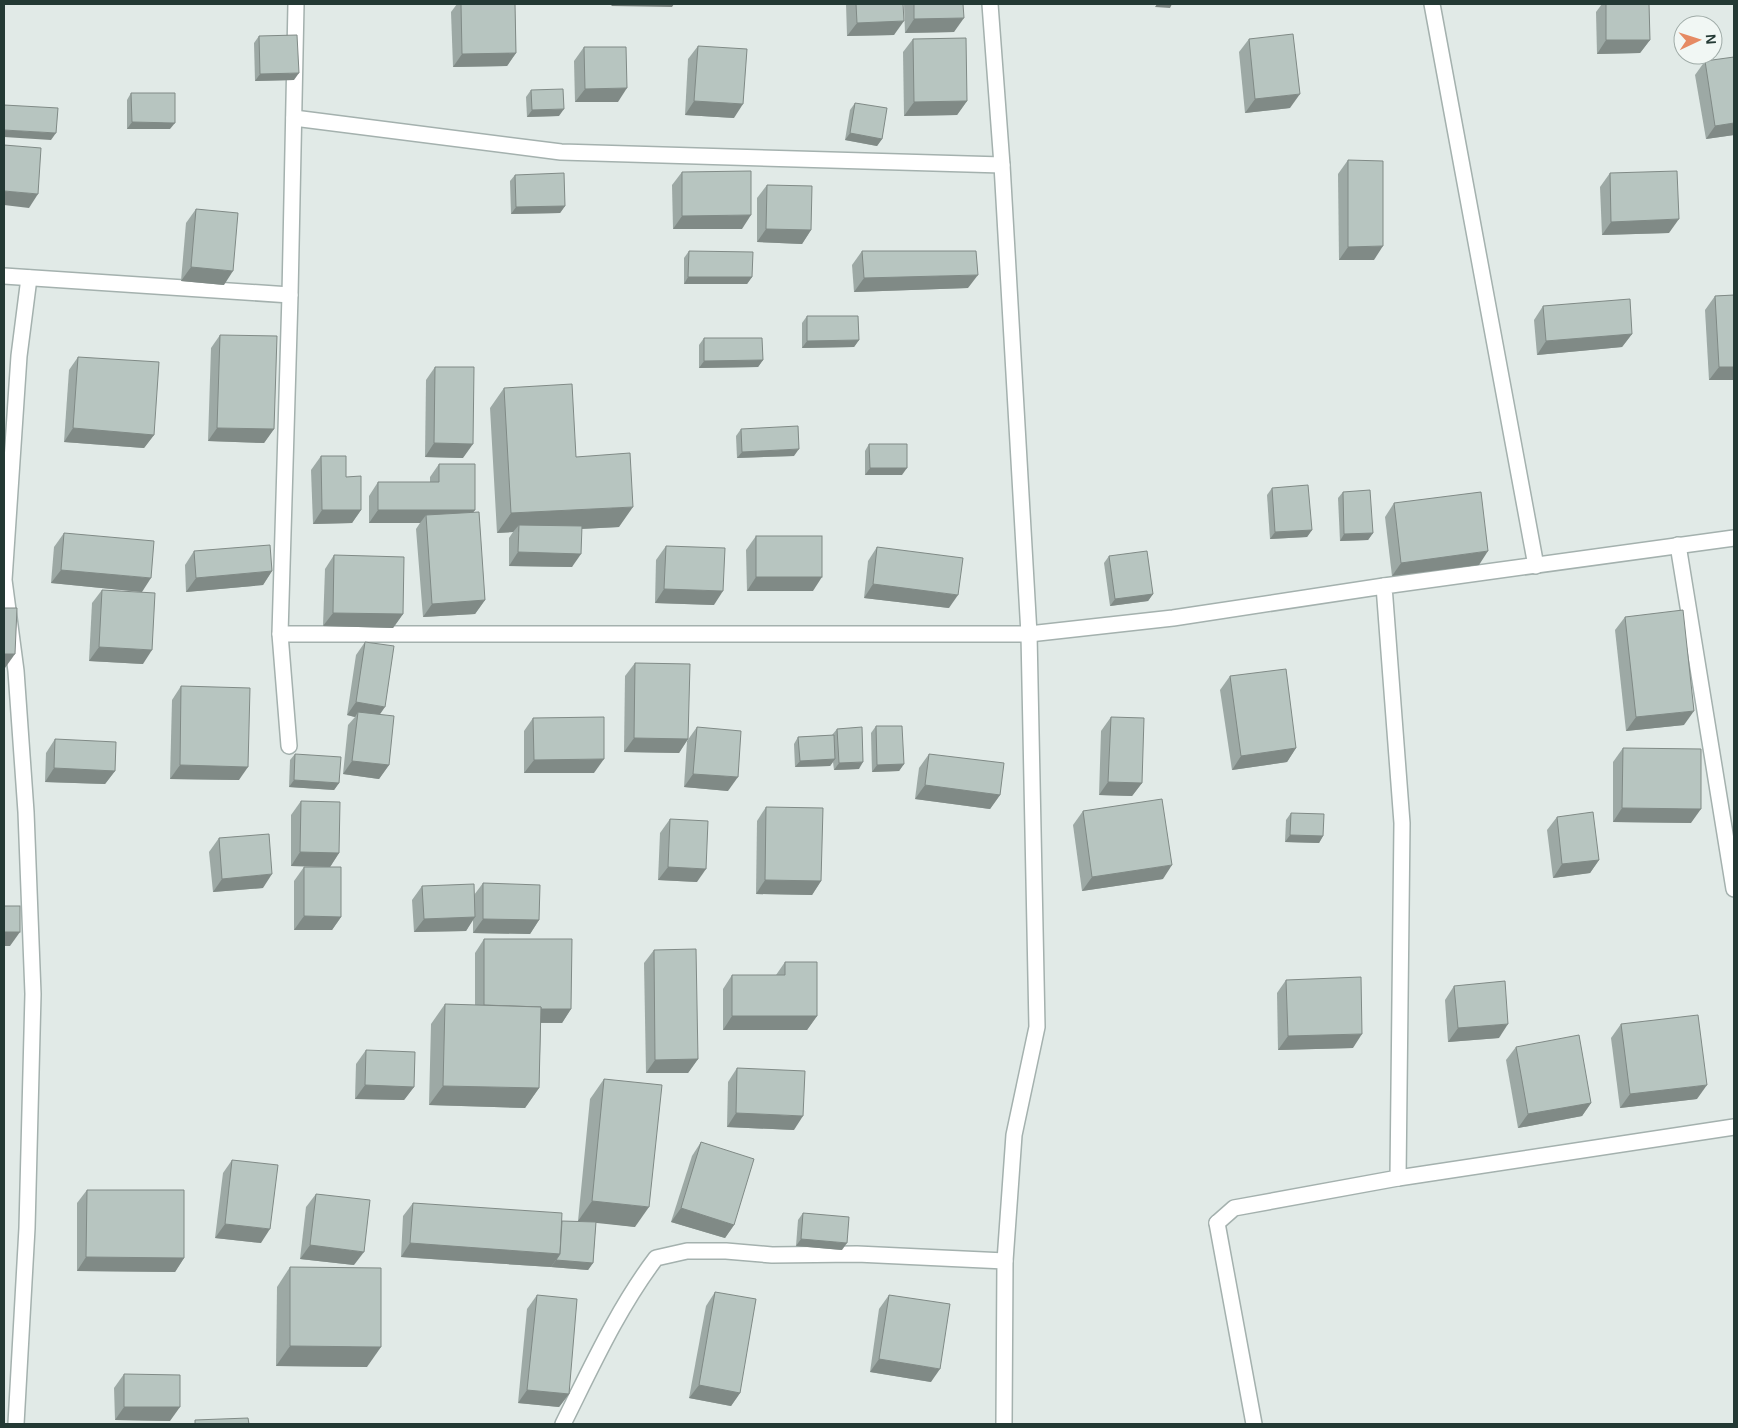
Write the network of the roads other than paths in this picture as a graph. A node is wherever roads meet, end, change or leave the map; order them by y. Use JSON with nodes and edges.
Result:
{"nodes":[{"id":1,"x":296,"y":4,"type":"edge"},
{"id":2,"x":990,"y":4,"type":"edge"},
{"id":3,"x":1432,"y":4,"type":"edge"},
{"id":4,"x":294,"y":118,"type":"junction"},
{"id":5,"x":1002,"y":165,"type":"junction"},
{"id":6,"x":4,"y":276,"type":"edge"},
{"id":7,"x":29,"y":278,"type":"junction"},
{"id":8,"x":290,"y":295,"type":"junction"},
{"id":9,"x":1734,"y":538,"type":"edge"},
{"id":10,"x":1678,"y":545,"type":"junction"},
{"id":11,"x":1536,"y":566,"type":"junction"},
{"id":12,"x":4,"y":580,"type":"edge"},
{"id":13,"x":1384,"y":586,"type":"junction"},
{"id":14,"x":280,"y":634,"type":"junction"},
{"id":15,"x":1029,"y":634,"type":"junction"},
{"id":16,"x":289,"y":746,"type":"dead end"},
{"id":17,"x":1734,"y":889,"type":"edge"},
{"id":18,"x":1734,"y":1127,"type":"edge"},
{"id":19,"x":1398,"y":1178,"type":"junction"},
{"id":20,"x":1006,"y":1261,"type":"junction"},
{"id":21,"x":10,"y":1390,"type":"edge"},
{"id":22,"x":16,"y":1424,"type":"edge"},
{"id":23,"x":564,"y":1424,"type":"edge"},
{"id":24,"x":1004,"y":1424,"type":"edge"},
{"id":25,"x":1254,"y":1424,"type":"edge"}],
"edges":[{"from":1,"to":4,"type":"street"},
{"from":2,"to":5,"type":"street"},
{"from":3,"to":11,"type":"street"},
{"from":4,"to":5,"type":"street"},
{"from":4,"to":8,"type":"street"},
{"from":5,"to":15,"type":"street"},
{"from":6,"to":7,"type":"street"},
{"from":7,"to":8,"type":"street"},
{"from":7,"to":12,"type":"street"},
{"from":8,"to":14,"type":"street"},
{"from":9,"to":10,"type":"street"},
{"from":10,"to":11,"type":"street"},
{"from":10,"to":17,"type":"street"},
{"from":11,"to":13,"type":"street"},
{"from":12,"to":21,"type":"street"},
{"from":13,"to":15,"type":"street"},
{"from":13,"to":19,"type":"street"},
{"from":14,"to":15,"type":"street"},
{"from":14,"to":16,"type":"street"},
{"from":15,"to":20,"type":"street"},
{"from":18,"to":19,"type":"street"},
{"from":19,"to":25,"type":"street"},
{"from":20,"to":23,"type":"street"},
{"from":20,"to":24,"type":"street"},
{"from":21,"to":22,"type":"street"}]}
